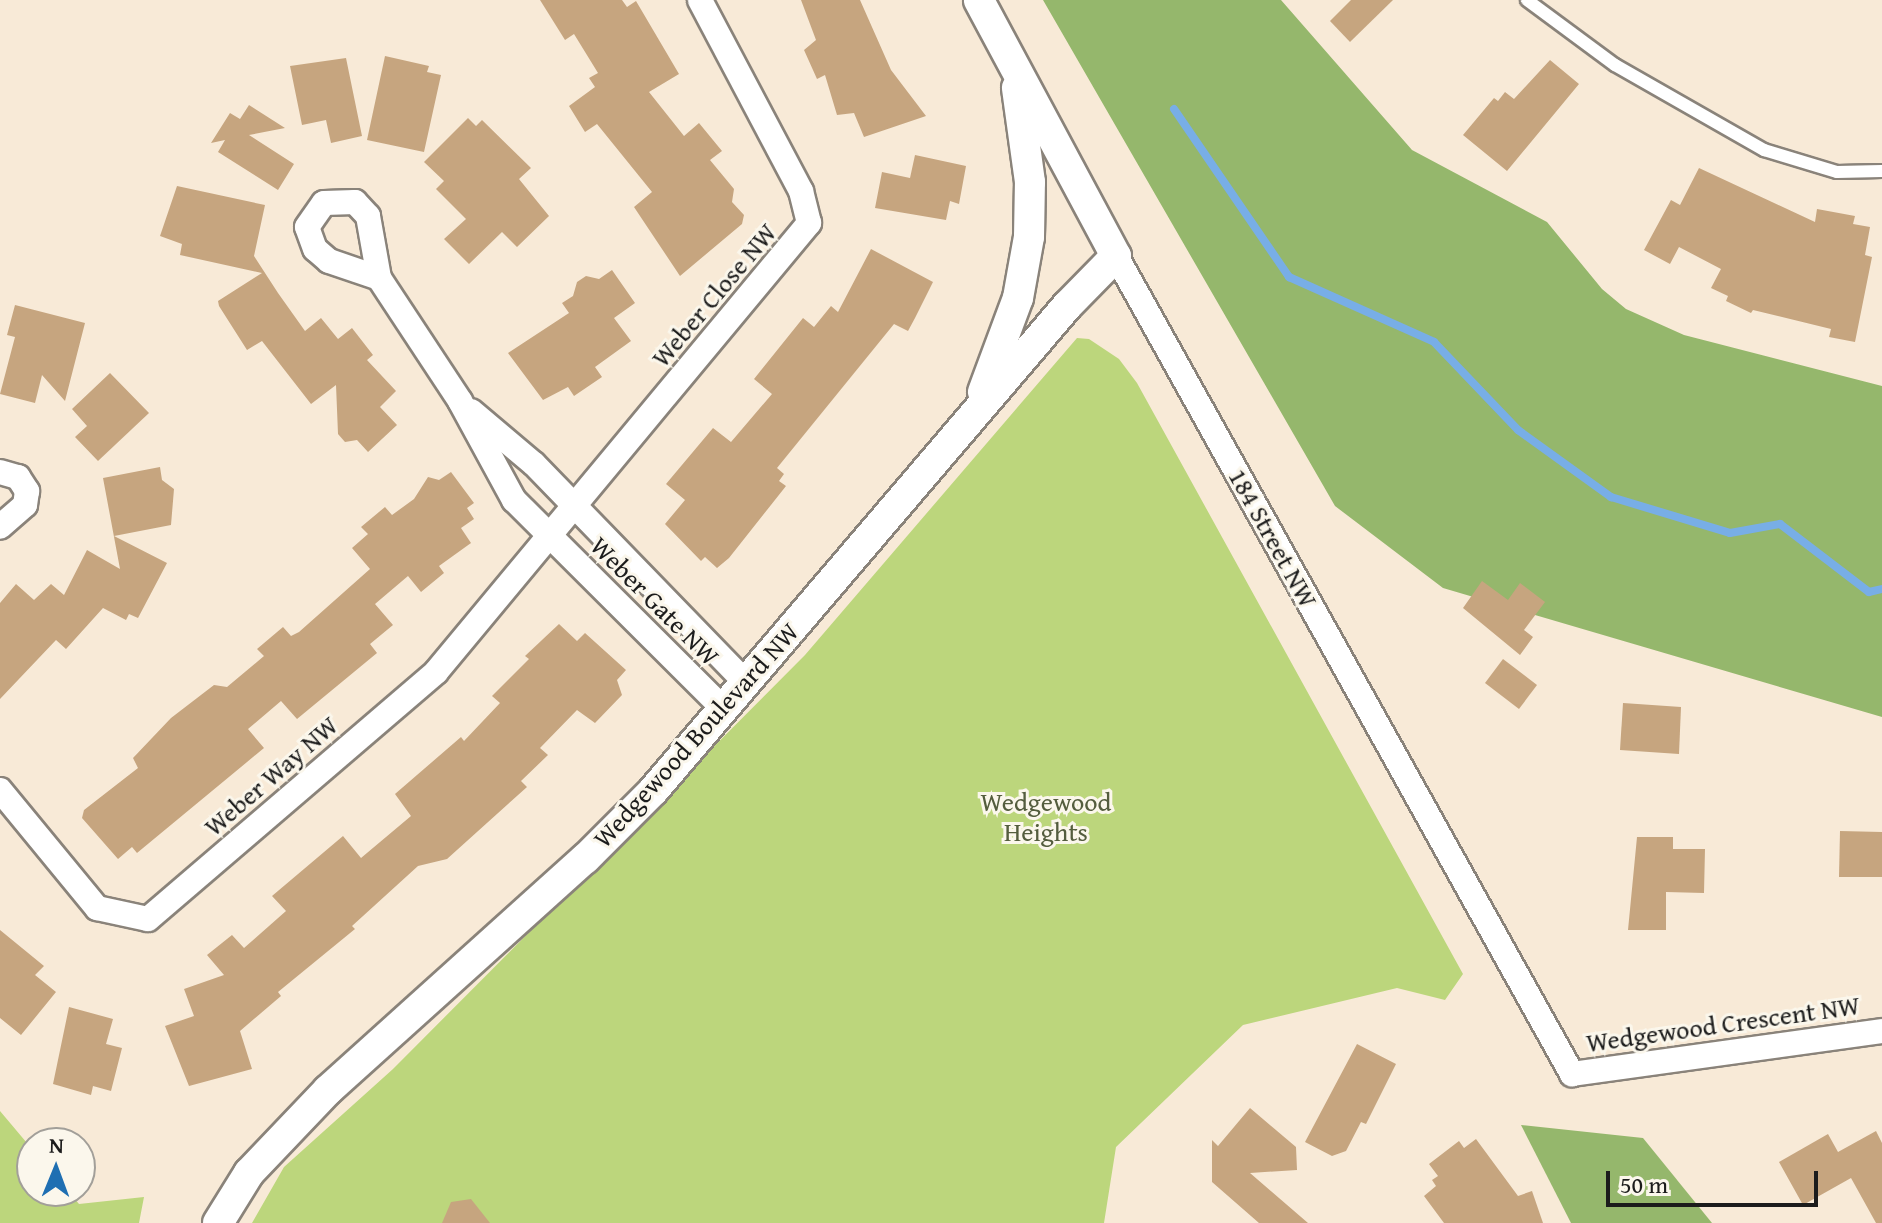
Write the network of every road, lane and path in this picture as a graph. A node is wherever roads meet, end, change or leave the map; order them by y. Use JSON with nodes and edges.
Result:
{"nodes":[{"id":1,"x":700,"y":0,"type":"edge"},
{"id":2,"x":979,"y":0,"type":"edge"},
{"id":3,"x":1527,"y":0,"type":"edge"},
{"id":4,"x":1015,"y":70,"type":"junction"},
{"id":5,"x":1882,"y":171,"type":"edge"},
{"id":6,"x":1116,"y":256,"type":"junction"},
{"id":7,"x":379,"y":278,"type":"dead end"},
{"id":8,"x":460,"y":401,"type":"junction"},
{"id":9,"x":975,"y":413,"type":"junction"},
{"id":10,"x":0,"y":472,"type":"edge"},
{"id":11,"x":562,"y":519,"type":"junction"},
{"id":12,"x":0,"y":527,"type":"edge"},
{"id":13,"x":745,"y":682,"type":"junction"},
{"id":14,"x":723,"y":708,"type":"junction"},
{"id":15,"x":0,"y":790,"type":"edge"},
{"id":16,"x":1882,"y":1031,"type":"edge"},
{"id":17,"x":1572,"y":1074,"type":"joint"},
{"id":18,"x":218,"y":1223,"type":"edge"}],
"edges":[{"from":1,"to":11,"type":"street","name":"Weber Close NW"},
{"from":2,"to":4,"type":"street","name":"184 Street NW"},
{"from":3,"to":5,"type":"lane"},
{"from":4,"to":6,"type":"street","name":"184 Street NW"},
{"from":4,"to":9,"type":"street"},
{"from":6,"to":9,"type":"street","name":"Wedgewood Boulevard NW"},
{"from":6,"to":17,"type":"street","name":"184 Street NW"},
{"from":7,"to":8,"type":"street"},
{"from":8,"to":11,"type":"street"},
{"from":8,"to":11,"type":"street"},
{"from":9,"to":13,"type":"street","name":"Wedgewood Boulevard NW"},
{"from":10,"to":12,"type":"street"},
{"from":11,"to":13,"type":"street","name":"Weber Gate NW"},
{"from":11,"to":14,"type":"street","name":"Weber Gate NW"},
{"from":11,"to":15,"type":"street","name":"Weber Way NW"},
{"from":13,"to":14,"type":"street","name":"Wedgewood Boulevard NW"},
{"from":14,"to":18,"type":"street","name":"Wedgewood Boulevard NW"},
{"from":16,"to":17,"type":"street","name":"Wedgewood Crescent NW"}]}
